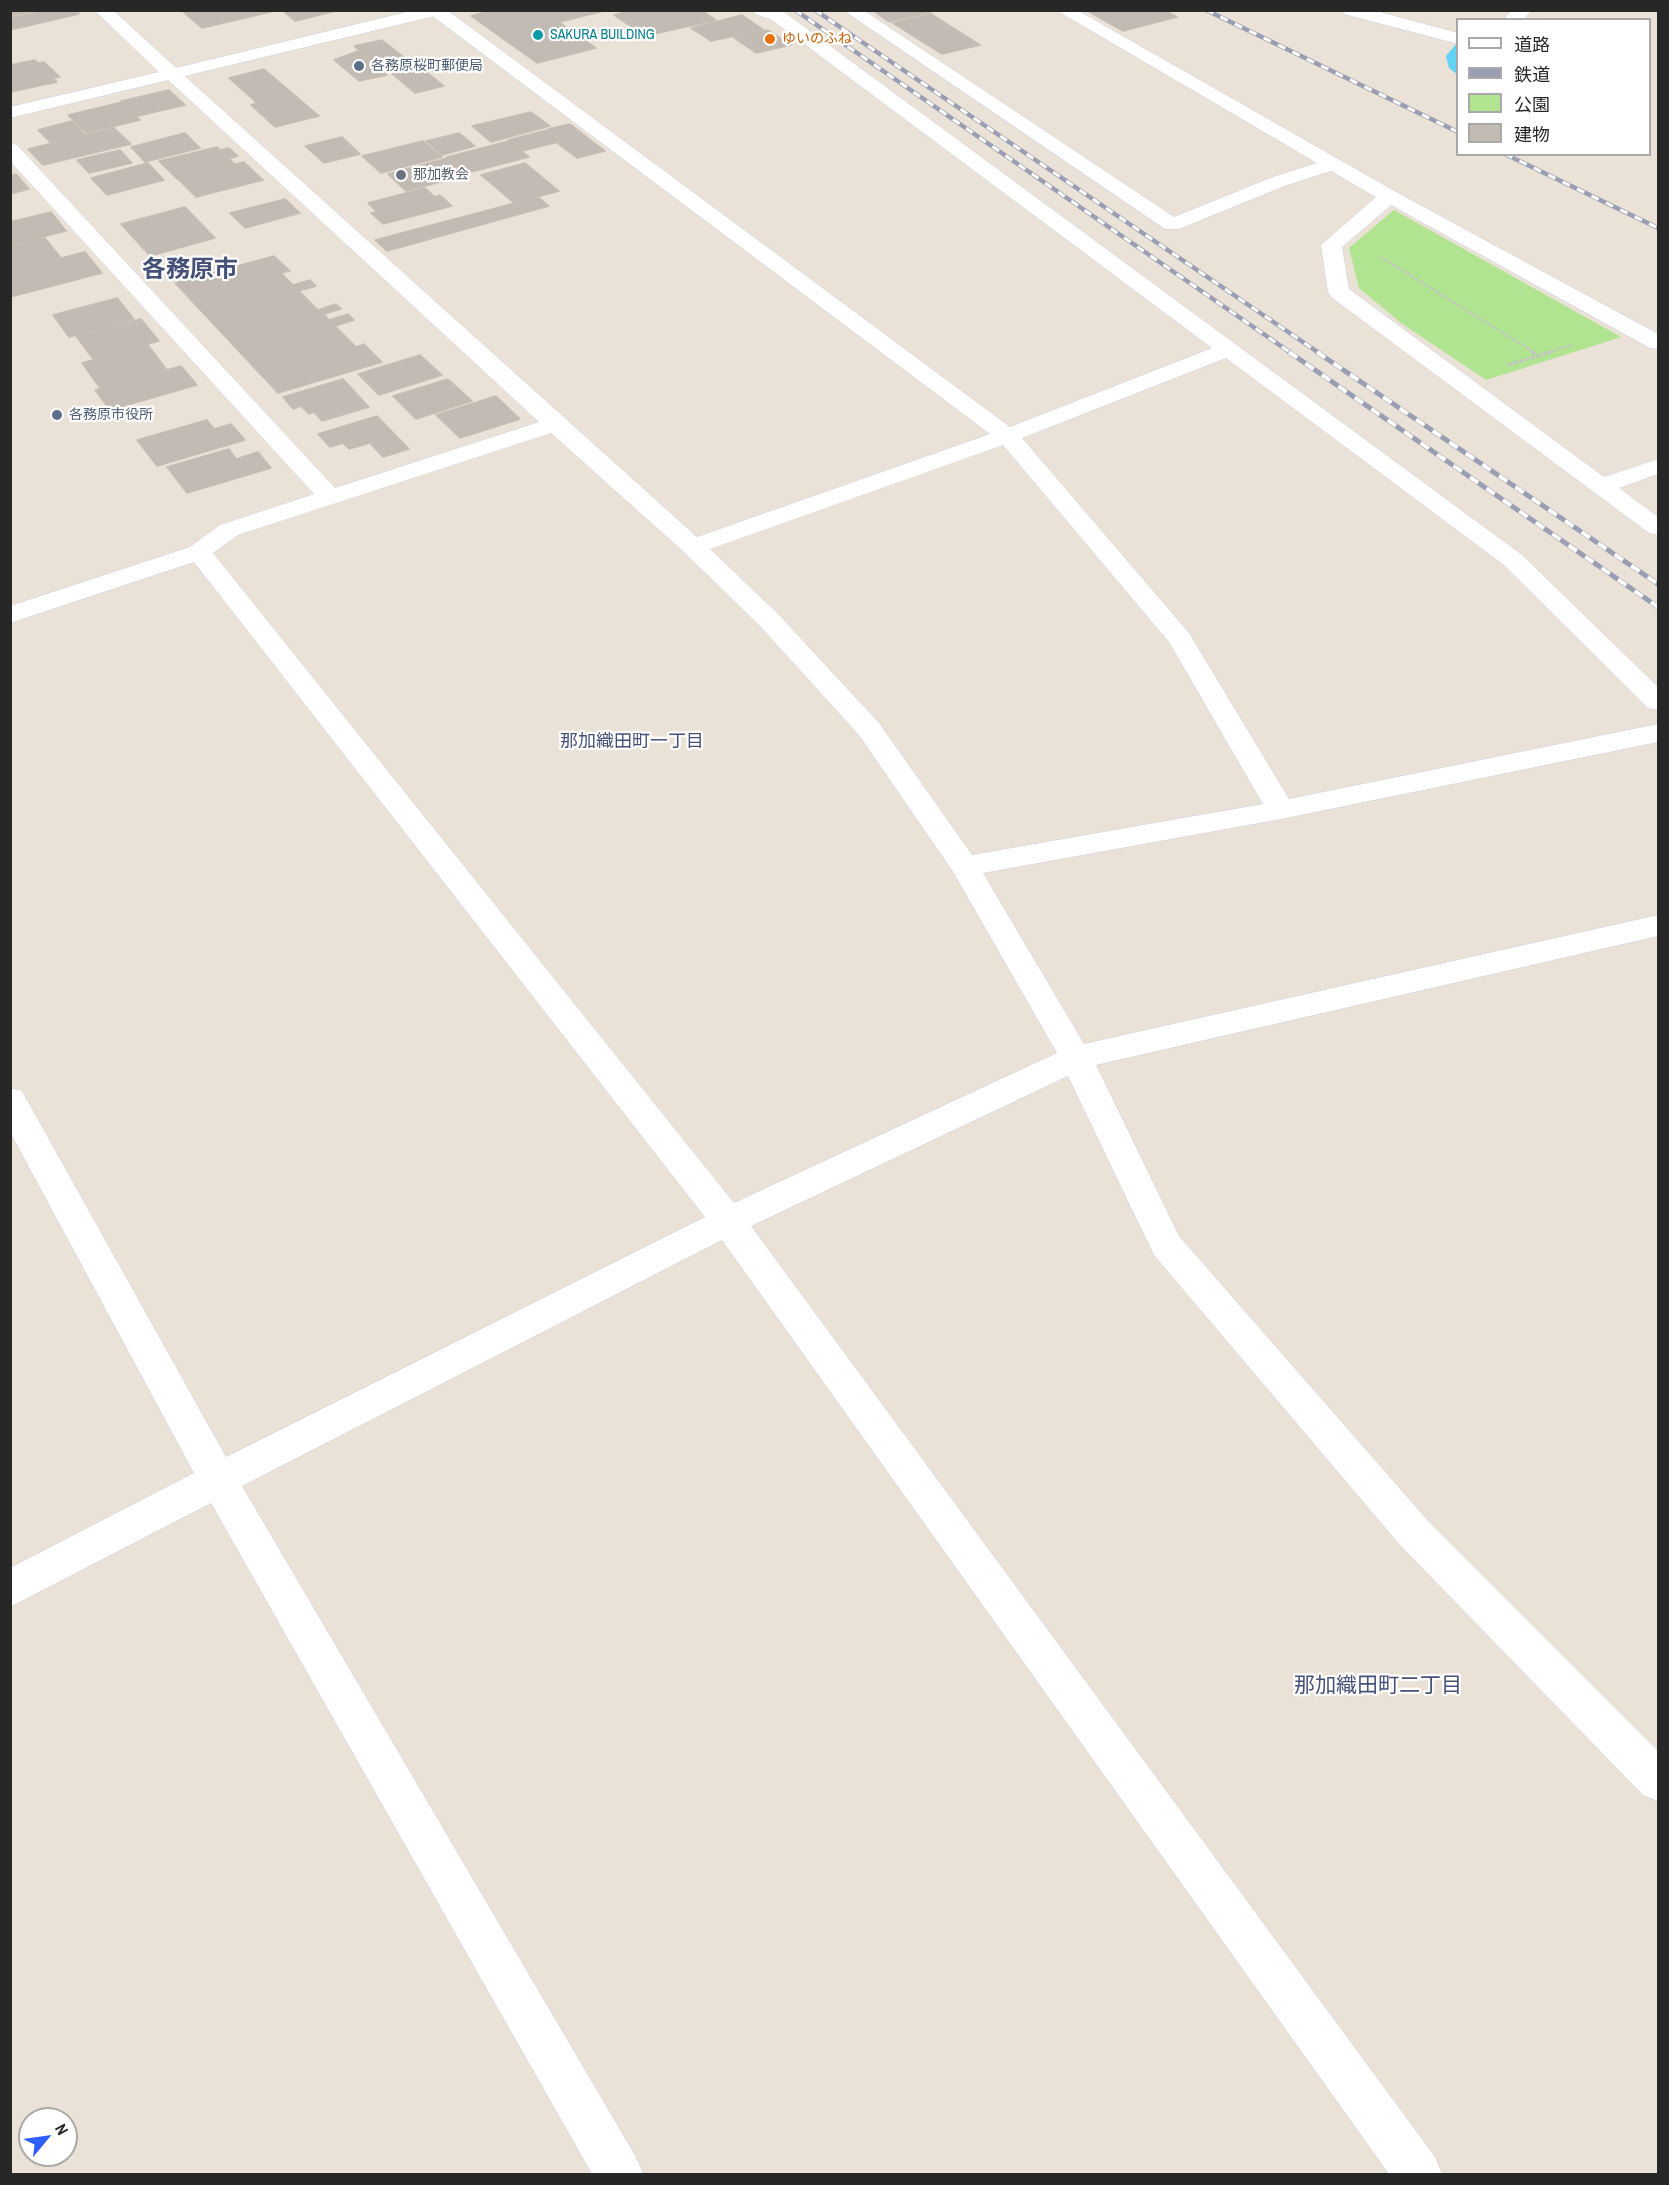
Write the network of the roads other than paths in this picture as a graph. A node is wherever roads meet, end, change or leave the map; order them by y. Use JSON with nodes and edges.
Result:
{"nodes":[{"id":1,"x":102,"y":10,"type":"edge"},
{"id":2,"x":761,"y":10,"type":"edge"},
{"id":3,"x":851,"y":10,"type":"edge"},
{"id":4,"x":1064,"y":10,"type":"edge"},
{"id":5,"x":1350,"y":10,"type":"edge"},
{"id":6,"x":438,"y":11,"type":"edge"},
{"id":7,"x":1456,"y":39,"type":"edge"},
{"id":8,"x":172,"y":74,"type":"junction"},
{"id":9,"x":10,"y":113,"type":"edge"},
{"id":10,"x":10,"y":149,"type":"edge"},
{"id":11,"x":1333,"y":164,"type":"junction"},
{"id":12,"x":1389,"y":196,"type":"junction"},
{"id":13,"x":1659,"y":344,"type":"edge"},
{"id":14,"x":1227,"y":350,"type":"junction"},
{"id":15,"x":555,"y":424,"type":"junction"},
{"id":16,"x":1007,"y":436,"type":"junction"},
{"id":17,"x":1659,"y":466,"type":"edge"},
{"id":18,"x":1601,"y":486,"type":"junction"},
{"id":19,"x":330,"y":497,"type":"junction"},
{"id":20,"x":1659,"y":528,"type":"edge"},
{"id":21,"x":693,"y":547,"type":"junction"},
{"id":22,"x":199,"y":552,"type":"junction"},
{"id":23,"x":10,"y":615,"type":"edge"},
{"id":24,"x":1659,"y":702,"type":"edge"},
{"id":25,"x":1659,"y":733,"type":"edge"},
{"id":26,"x":1281,"y":810,"type":"junction"},
{"id":27,"x":964,"y":866,"type":"junction"},
{"id":28,"x":1659,"y":925,"type":"edge"},
{"id":29,"x":1076,"y":1058,"type":"junction"},
{"id":30,"x":10,"y":1100,"type":"edge"},
{"id":31,"x":728,"y":1221,"type":"junction"},
{"id":32,"x":218,"y":1480,"type":"junction"},
{"id":33,"x":10,"y":1589,"type":"edge"},
{"id":34,"x":1659,"y":1780,"type":"edge"},
{"id":35,"x":620,"y":2175,"type":"edge"},
{"id":36,"x":1418,"y":2175,"type":"edge"}],
"edges":[{"from":1,"to":8,"type":"street"},
{"from":2,"to":14,"type":"street"},
{"from":3,"to":11,"type":"street"},
{"from":4,"to":11,"type":"street"},
{"from":5,"to":7,"type":"street"},
{"from":6,"to":8,"type":"street"},
{"from":6,"to":16,"type":"street"},
{"from":8,"to":9,"type":"street"},
{"from":8,"to":15,"type":"street"},
{"from":10,"to":19,"type":"street"},
{"from":11,"to":12,"type":"street"},
{"from":12,"to":13,"type":"street"},
{"from":12,"to":18,"type":"street"},
{"from":14,"to":16,"type":"street"},
{"from":14,"to":24,"type":"street"},
{"from":15,"to":19,"type":"street"},
{"from":15,"to":21,"type":"street"},
{"from":16,"to":21,"type":"street"},
{"from":16,"to":26,"type":"street"},
{"from":17,"to":18,"type":"street"},
{"from":18,"to":20,"type":"street"},
{"from":19,"to":22,"type":"street"},
{"from":21,"to":27,"type":"street"},
{"from":22,"to":23,"type":"street"},
{"from":22,"to":31,"type":"street"},
{"from":25,"to":26,"type":"street"},
{"from":26,"to":27,"type":"street"},
{"from":27,"to":29,"type":"street"},
{"from":28,"to":29,"type":"street"},
{"from":29,"to":31,"type":"street"},
{"from":29,"to":34,"type":"street"},
{"from":30,"to":32,"type":"street"},
{"from":31,"to":32,"type":"street"},
{"from":31,"to":36,"type":"street"},
{"from":32,"to":33,"type":"street"},
{"from":32,"to":35,"type":"street"}]}
